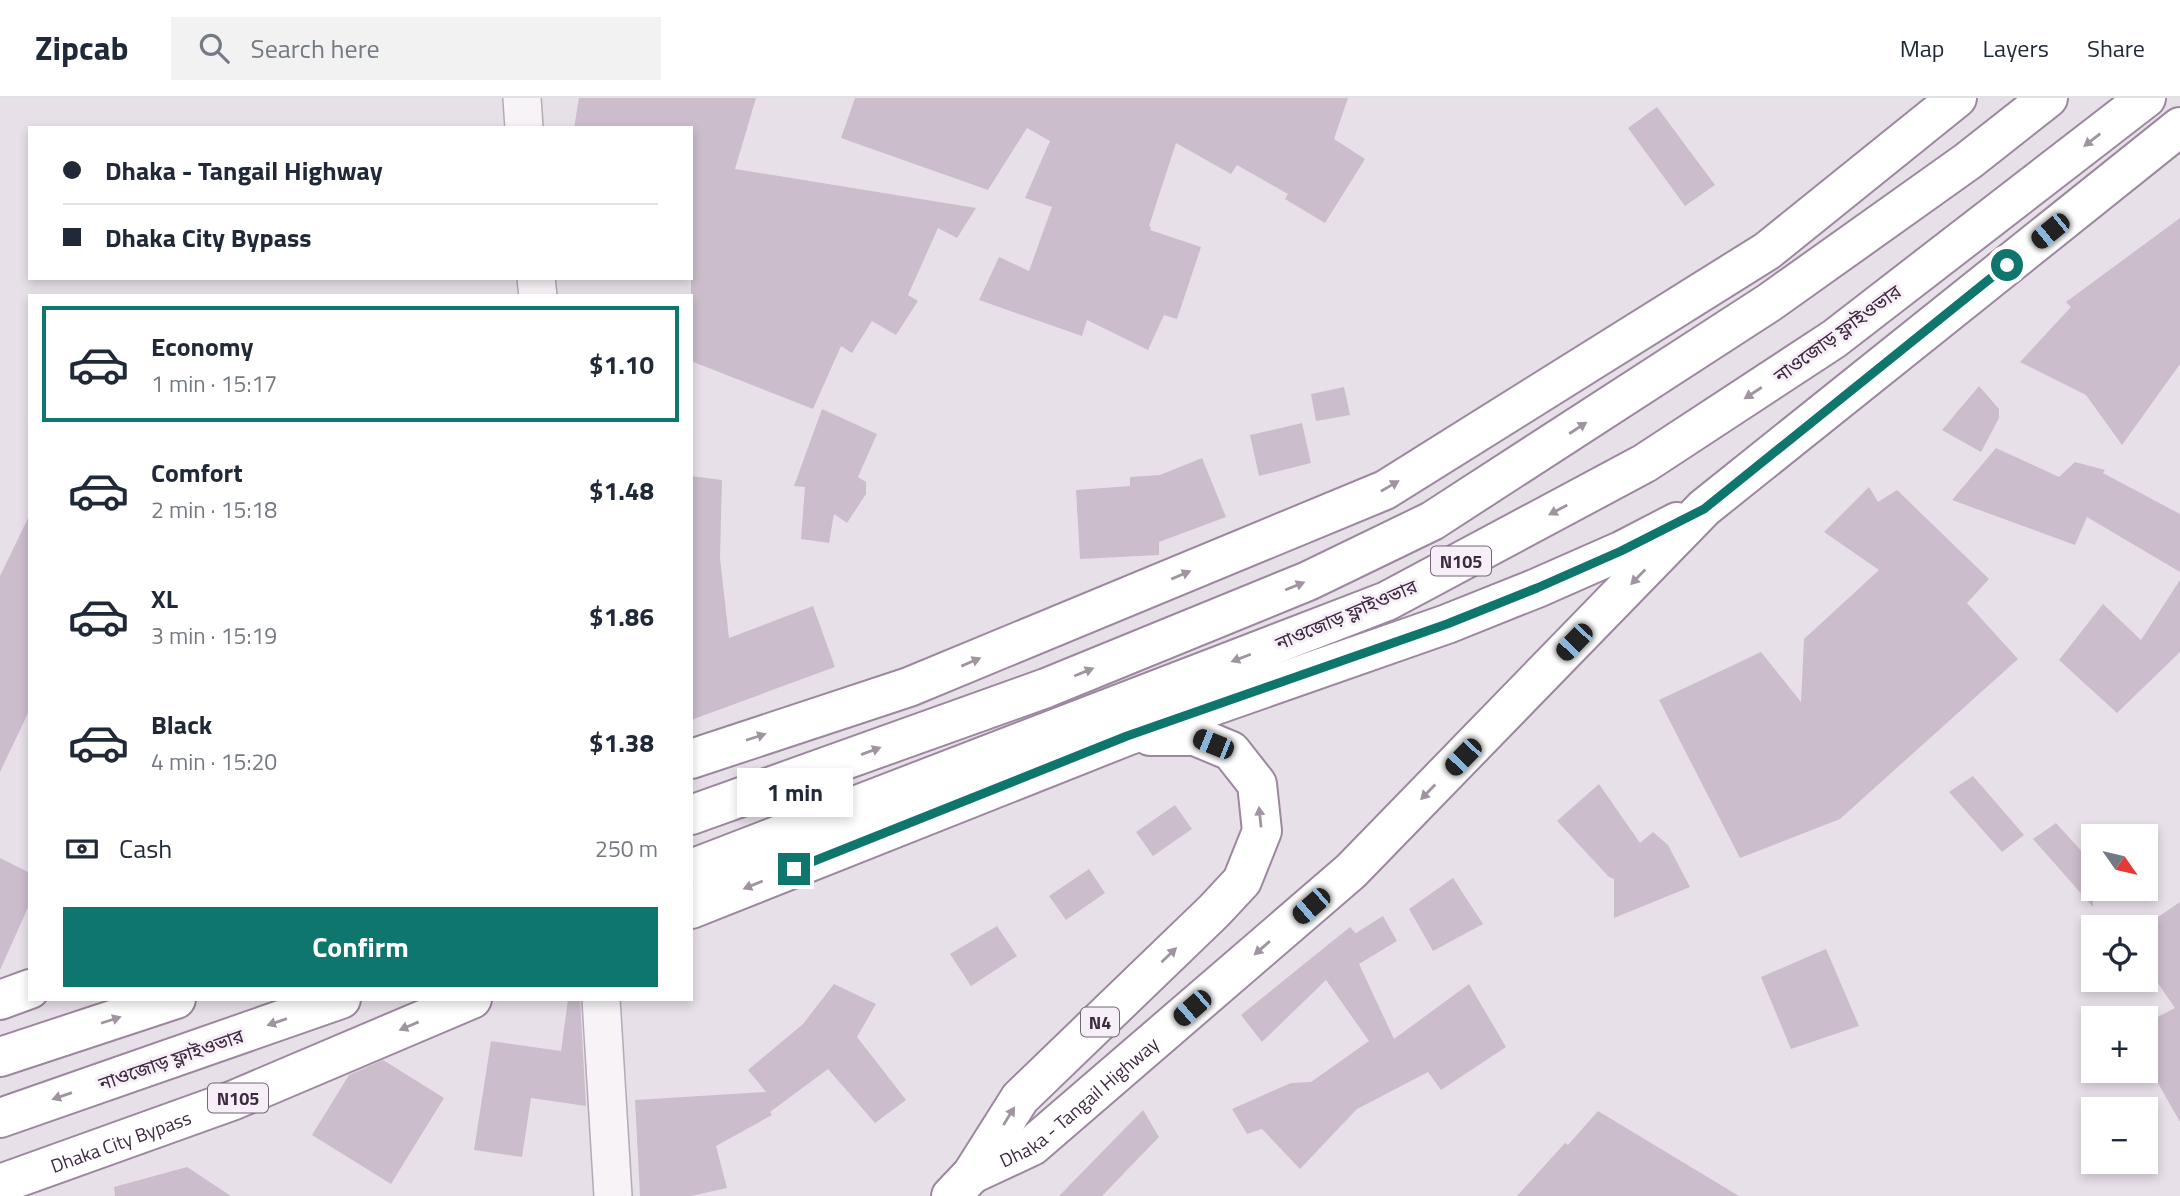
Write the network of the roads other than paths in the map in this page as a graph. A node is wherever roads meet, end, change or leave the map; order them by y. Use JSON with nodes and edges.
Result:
{"nodes":[{"id":1,"x":522,"y":98,"type":"edge"},
{"id":2,"x":1958,"y":98,"type":"edge"},
{"id":3,"x":2048,"y":98,"type":"edge"},
{"id":4,"x":2146,"y":98,"type":"edge"},
{"id":5,"x":524,"y":126,"type":"edge"},
{"id":6,"x":2180,"y":127,"type":"edge"},
{"id":7,"x":1704,"y":509,"type":"junction"},
{"id":8,"x":1127,"y":736,"type":"junction"},
{"id":9,"x":693,"y":758,"type":"edge"},
{"id":10,"x":693,"y":814,"type":"edge"},
{"id":11,"x":693,"y":868,"type":"edge"},
{"id":12,"x":693,"y":908,"type":"edge"},
{"id":13,"x":28,"y":990,"type":"edge"},
{"id":14,"x":0,"y":1000,"type":"edge"},
{"id":15,"x":170,"y":1001,"type":"edge"},
{"id":16,"x":335,"y":1001,"type":"edge"},
{"id":17,"x":467,"y":1001,"type":"edge"},
{"id":18,"x":601,"y":1001,"type":"edge"},
{"id":19,"x":0,"y":1057,"type":"edge"},
{"id":20,"x":0,"y":1118,"type":"edge"},
{"id":21,"x":0,"y":1184,"type":"edge"},
{"id":22,"x":962,"y":1185,"type":"edge"},
{"id":23,"x":613,"y":1196,"type":"edge"}],
"edges":[{"from":1,"to":5,"type":"street"},
{"from":9,"to":2,"type":"highway","one_way":true},
{"from":10,"to":3,"type":"highway","number":"N105","one_way":true},
{"from":4,"to":11,"type":"highway","name":"নাওজোড় ফ্লাইওভার","number":"N105","one_way":true},
{"from":6,"to":7,"type":"highway","name":"Dhaka - Tangail Highway","number":"N4"},
{"from":7,"to":8,"type":"highway","number":"N105"},
{"from":7,"to":22,"type":"highway","name":"Dhaka - Tangail Highway","number":"N4","one_way":true},
{"from":8,"to":12,"type":"highway","number":"N105","one_way":true},
{"from":22,"to":8,"type":"highway","name":"Dhaka - Tangail Highway","number":"N4","one_way":true},
{"from":13,"to":14,"type":"highway"},
{"from":19,"to":15,"type":"highway","one_way":true},
{"from":16,"to":20,"type":"highway","name":"নাওজোড় ফ্লাইওভার","one_way":true},
{"from":17,"to":21,"type":"highway","name":"Dhaka City Bypass","number":"N105","one_way":true},
{"from":18,"to":23,"type":"street"}]}
